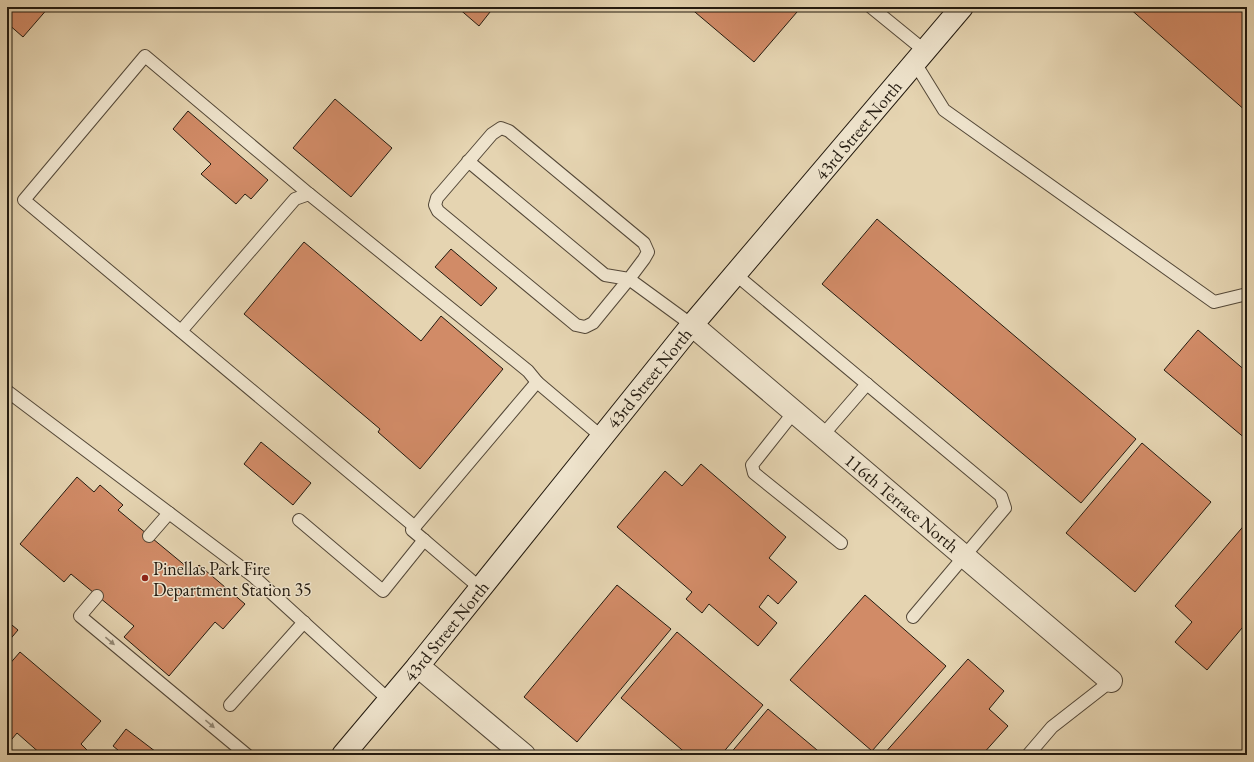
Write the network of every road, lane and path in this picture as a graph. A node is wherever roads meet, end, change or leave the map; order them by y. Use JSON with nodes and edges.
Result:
{"nodes":[{"id":1,"x":871,"y":7,"type":"edge"},
{"id":2,"x":962,"y":7,"type":"edge"},
{"id":3,"x":920,"y":57,"type":"junction"},
{"id":4,"x":468,"y":161,"type":"junction"},
{"id":5,"x":309,"y":194,"type":"junction"},
{"id":6,"x":735,"y":274,"type":"junction"},
{"id":7,"x":629,"y":279,"type":"junction"},
{"id":8,"x":1247,"y":294,"type":"edge"},
{"id":9,"x":692,"y":325,"type":"junction"},
{"id":10,"x":181,"y":331,"type":"junction"},
{"id":11,"x":537,"y":382,"type":"junction"},
{"id":12,"x":867,"y":384,"type":"junction"},
{"id":13,"x":7,"y":391,"type":"edge"},
{"id":14,"x":794,"y":412,"type":"junction"},
{"id":15,"x":822,"y":436,"type":"junction"},
{"id":16,"x":602,"y":437,"type":"junction"},
{"id":17,"x":169,"y":513,"type":"junction"},
{"id":18,"x":299,"y":520,"type":"dead end"},
{"id":19,"x":415,"y":527,"type":"junction"},
{"id":20,"x":149,"y":536,"type":"dead end"},
{"id":21,"x":424,"y":540,"type":"junction"},
{"id":22,"x":841,"y":543,"type":"dead end"},
{"id":23,"x":964,"y":556,"type":"junction"},
{"id":24,"x":480,"y":588,"type":"junction"},
{"id":25,"x":97,"y":596,"type":"dead end"},
{"id":26,"x":913,"y":617,"type":"dead end"},
{"id":27,"x":304,"y":622,"type":"junction"},
{"id":28,"x":418,"y":666,"type":"junction"},
{"id":29,"x":1111,"y":681,"type":"joint"},
{"id":30,"x":389,"y":700,"type":"junction"},
{"id":31,"x":230,"y":705,"type":"dead end"},
{"id":32,"x":247,"y":755,"type":"edge"},
{"id":33,"x":342,"y":755,"type":"edge"},
{"id":34,"x":524,"y":755,"type":"edge"},
{"id":35,"x":1028,"y":755,"type":"edge"}],
"edges":[{"from":1,"to":3,"type":"lane"},
{"from":2,"to":3,"type":"street","name":"43rd Street North"},
{"from":3,"to":6,"type":"street","name":"43rd Street North"},
{"from":3,"to":8,"type":"lane"},
{"from":4,"to":7,"type":"lane"},
{"from":4,"to":7,"type":"lane"},
{"from":4,"to":7,"type":"lane"},
{"from":5,"to":10,"type":"lane"},
{"from":5,"to":10,"type":"lane"},
{"from":5,"to":11,"type":"lane"},
{"from":6,"to":9,"type":"street","name":"43rd Street North"},
{"from":6,"to":12,"type":"lane"},
{"from":7,"to":9,"type":"lane"},
{"from":9,"to":14,"type":"street","name":"116th Terrace North"},
{"from":9,"to":16,"type":"street","name":"43rd Street North"},
{"from":10,"to":19,"type":"lane"},
{"from":11,"to":16,"type":"lane"},
{"from":11,"to":19,"type":"lane"},
{"from":12,"to":15,"type":"lane"},
{"from":12,"to":23,"type":"lane"},
{"from":13,"to":17,"type":"lane"},
{"from":14,"to":15,"type":"street","name":"116th Terrace North"},
{"from":14,"to":22,"type":"lane"},
{"from":15,"to":23,"type":"street","name":"116th Terrace North"},
{"from":16,"to":24,"type":"street","name":"43rd Street North"},
{"from":17,"to":20,"type":"lane"},
{"from":17,"to":27,"type":"lane"},
{"from":18,"to":21,"type":"lane"},
{"from":19,"to":21,"type":"lane"},
{"from":21,"to":24,"type":"lane"},
{"from":23,"to":26,"type":"lane"},
{"from":23,"to":29,"type":"street","name":"116th Terrace North"},
{"from":24,"to":28,"type":"street","name":"43rd Street North"},
{"from":25,"to":32,"type":"lane","one_way":true},
{"from":27,"to":30,"type":"lane"},
{"from":27,"to":31,"type":"lane"},
{"from":28,"to":30,"type":"street","name":"43rd Street North"},
{"from":28,"to":34,"type":"street"},
{"from":29,"to":35,"type":"lane"},
{"from":30,"to":33,"type":"street","name":"43rd Street North"}]}
